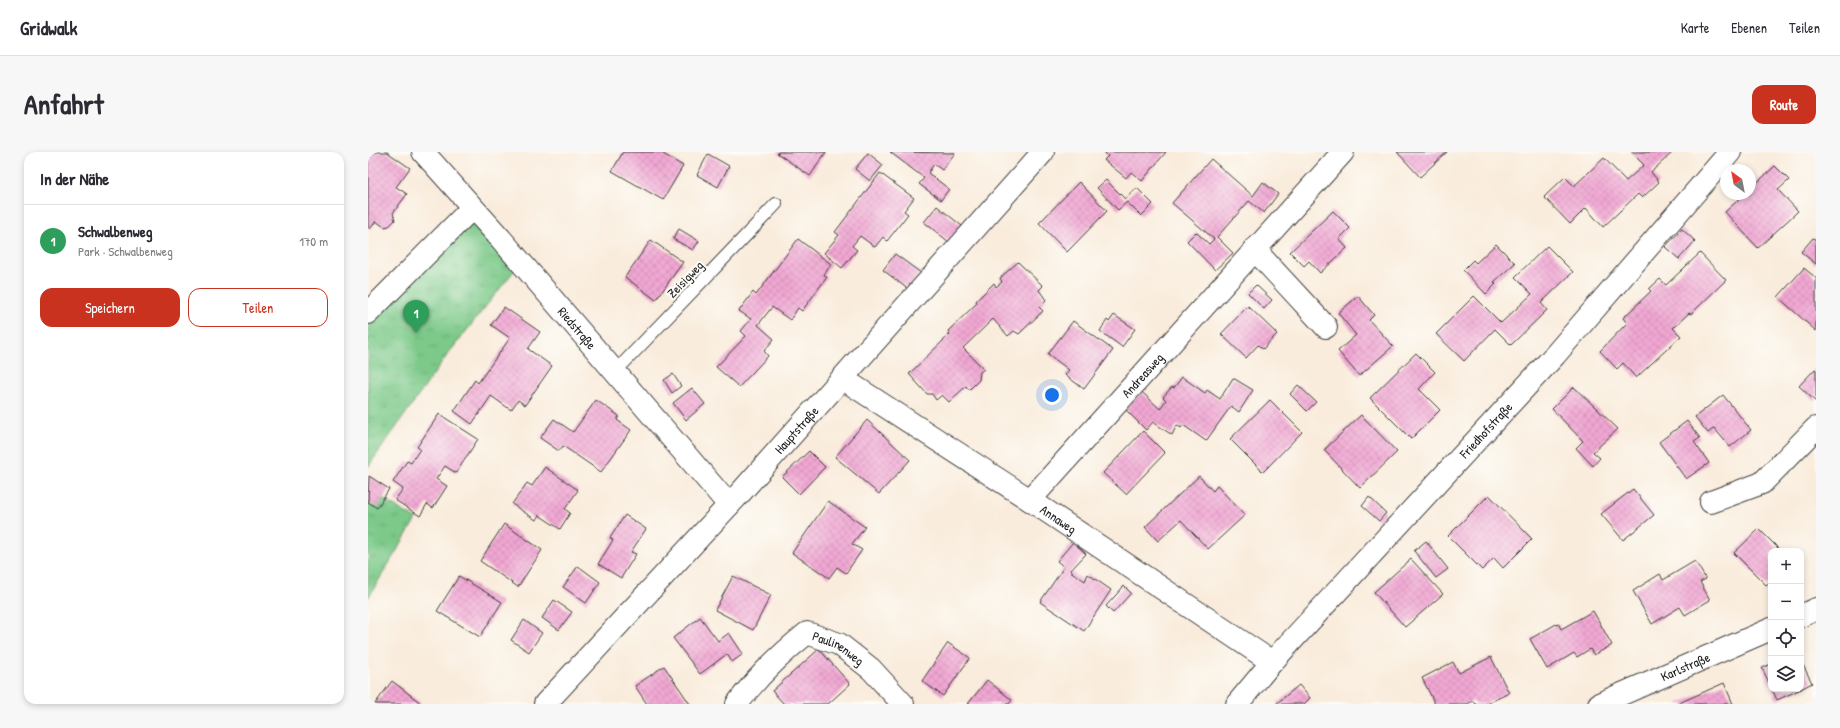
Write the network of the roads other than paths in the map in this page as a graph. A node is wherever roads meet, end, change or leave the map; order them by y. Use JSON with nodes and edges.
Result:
{"nodes":[{"id":1,"x":423,"y":152,"type":"edge"},
{"id":2,"x":1043,"y":152,"type":"edge"},
{"id":3,"x":1343,"y":152,"type":"edge"},
{"id":4,"x":1730,"y":152,"type":"edge"},
{"id":5,"x":776,"y":204,"type":"dead end"},
{"id":6,"x":472,"y":208,"type":"junction"},
{"id":7,"x":1254,"y":249,"type":"junction"},
{"id":8,"x":368,"y":313,"type":"edge"},
{"id":9,"x":1326,"y":326,"type":"dead end"},
{"id":10,"x":614,"y":373,"type":"junction"},
{"id":11,"x":843,"y":379,"type":"junction"},
{"id":12,"x":1816,"y":428,"type":"edge"},
{"id":13,"x":1030,"y":500,"type":"junction"},
{"id":14,"x":1711,"y":502,"type":"dead end"},
{"id":15,"x":729,"y":505,"type":"junction"},
{"id":16,"x":1816,"y":609,"type":"edge"},
{"id":17,"x":1804,"y":615,"type":"edge"},
{"id":18,"x":1768,"y":630,"type":"edge"},
{"id":19,"x":1272,"y":662,"type":"junction"},
{"id":20,"x":545,"y":704,"type":"edge"},
{"id":21,"x":737,"y":704,"type":"edge"},
{"id":22,"x":903,"y":704,"type":"edge"},
{"id":23,"x":1237,"y":704,"type":"edge"},
{"id":24,"x":1599,"y":704,"type":"edge"}],
"edges":[{"from":1,"to":6,"type":"street","name":"Riedstraße"},
{"from":2,"to":11,"type":"street","name":"Hauptstraße"},
{"from":3,"to":7,"type":"street","name":"Andreasweg"},
{"from":4,"to":19,"type":"street","name":"Friedhofstraße"},
{"from":5,"to":10,"type":"lane","name":"Zeisigweg"},
{"from":6,"to":8,"type":"street"},
{"from":6,"to":10,"type":"street","name":"Riedstraße"},
{"from":7,"to":9,"type":"street"},
{"from":7,"to":13,"type":"street","name":"Andreasweg"},
{"from":10,"to":15,"type":"street","name":"Riedstraße"},
{"from":11,"to":13,"type":"street","name":"Annaweg"},
{"from":11,"to":15,"type":"street","name":"Hauptstraße"},
{"from":12,"to":14,"type":"street"},
{"from":13,"to":19,"type":"street","name":"Annaweg"},
{"from":15,"to":20,"type":"street","name":"Hauptstraße"},
{"from":16,"to":17,"type":"street"},
{"from":18,"to":24,"type":"street","name":"Karlstraße"},
{"from":19,"to":23,"type":"street","name":"Friedhofstraße"},
{"from":21,"to":22,"type":"street","name":"Paulinenweg"}]}
